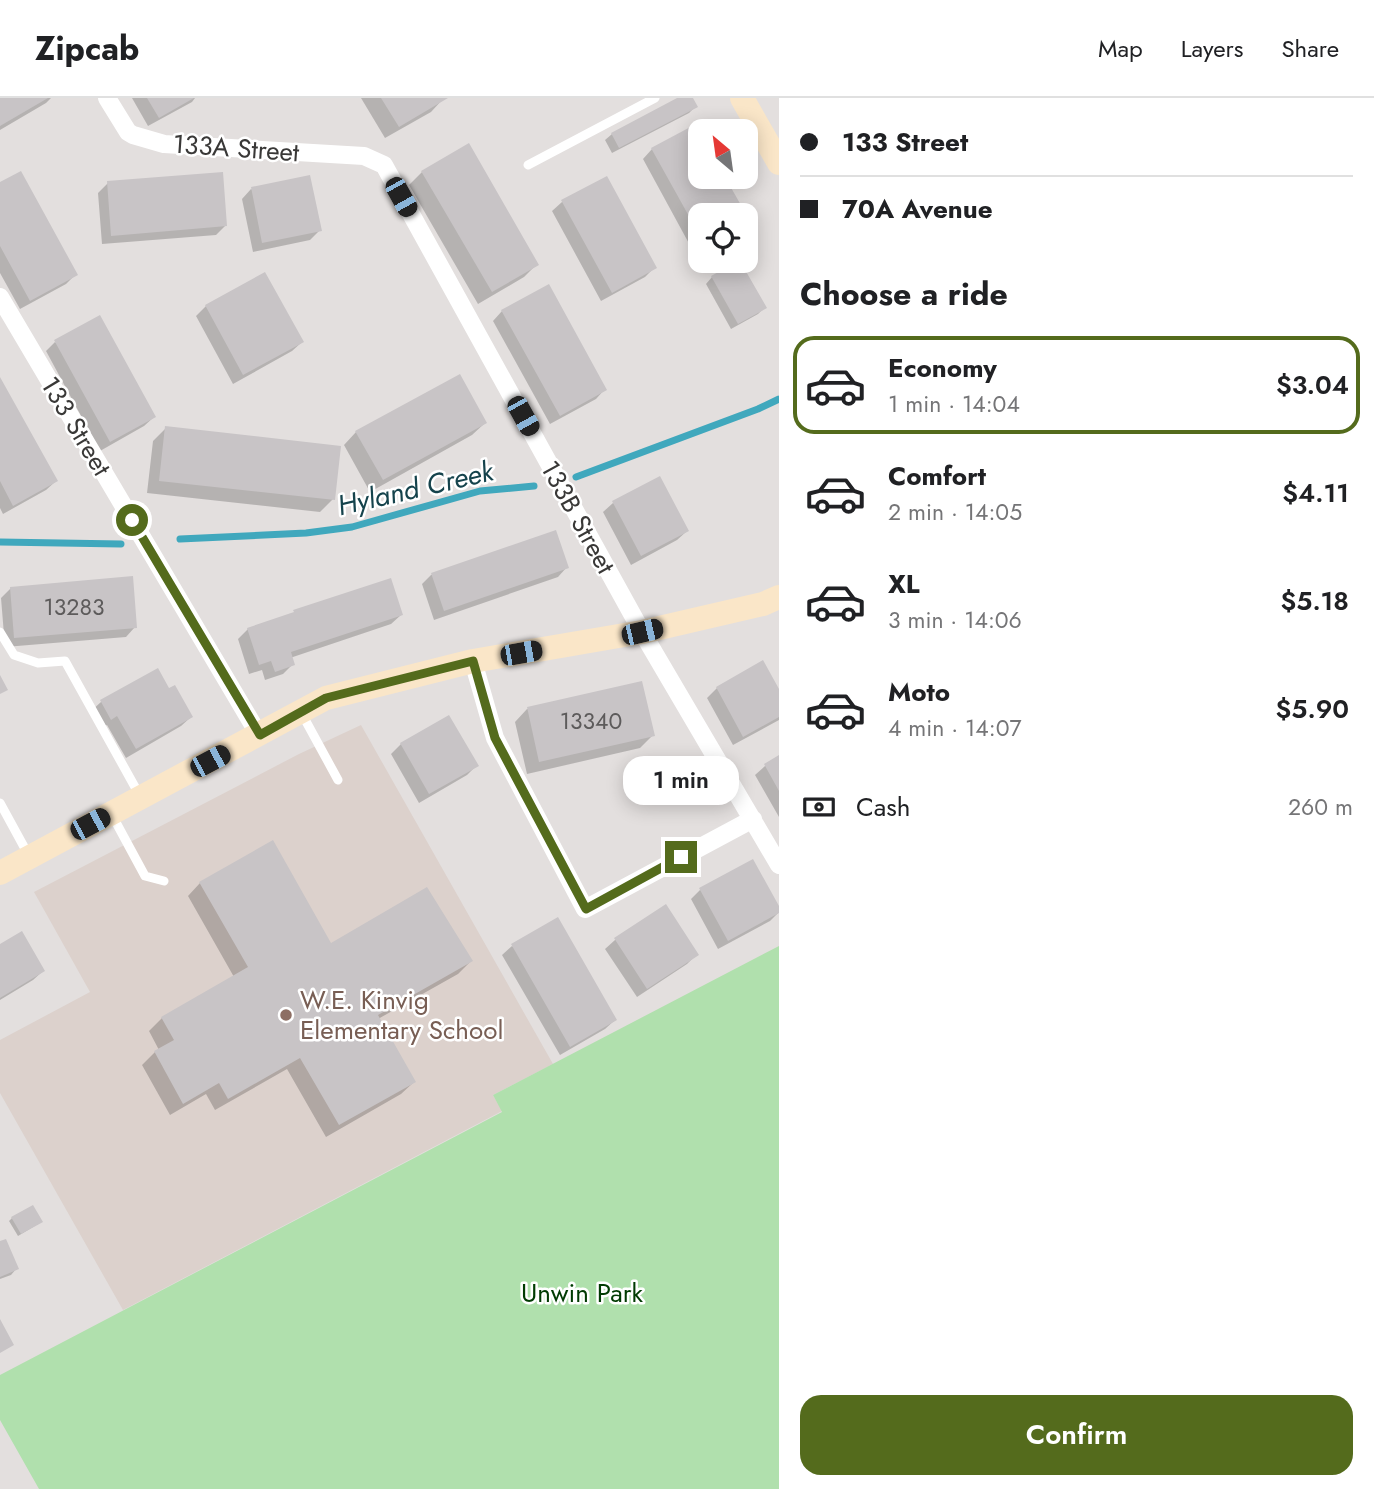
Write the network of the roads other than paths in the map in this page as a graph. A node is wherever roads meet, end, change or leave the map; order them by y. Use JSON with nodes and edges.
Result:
{"nodes":[{"id":1,"x":107,"y":98,"type":"edge"},
{"id":2,"x":655,"y":98,"type":"edge"},
{"id":3,"x":742,"y":98,"type":"edge"},
{"id":4,"x":779,"y":163,"type":"edge"},
{"id":5,"x":528,"y":164,"type":"dead end"},
{"id":6,"x":384,"y":165,"type":"joint"},
{"id":7,"x":0,"y":297,"type":"edge"},
{"id":8,"x":779,"y":597,"type":"edge"},
{"id":9,"x":0,"y":632,"type":"edge"},
{"id":10,"x":642,"y":632,"type":"junction"},
{"id":11,"x":473,"y":661,"type":"junction"},
{"id":12,"x":301,"y":712,"type":"junction"},
{"id":13,"x":260,"y":735,"type":"junction"},
{"id":14,"x":338,"y":780,"type":"dead end"},
{"id":15,"x":141,"y":797,"type":"junction"},
{"id":16,"x":0,"y":803,"type":"edge"},
{"id":17,"x":111,"y":814,"type":"junction"},
{"id":18,"x":752,"y":818,"type":"junction"},
{"id":19,"x":30,"y":857,"type":"junction"},
{"id":20,"x":779,"y":865,"type":"edge"},
{"id":21,"x":4,"y":868,"type":"edge"},
{"id":22,"x":164,"y":881,"type":"dead end"}],
"edges":[{"from":1,"to":6,"type":"street","name":"133A Street"},
{"from":2,"to":5,"type":"lane"},
{"from":3,"to":4,"type":"street"},
{"from":6,"to":10,"type":"street","name":"133B Street"},
{"from":7,"to":13,"type":"street","name":"133 Street"},
{"from":8,"to":10,"type":"street"},
{"from":9,"to":15,"type":"lane"},
{"from":10,"to":11,"type":"street"},
{"from":10,"to":18,"type":"street","name":"133B Street"},
{"from":11,"to":12,"type":"street"},
{"from":11,"to":18,"type":"street"},
{"from":12,"to":13,"type":"street"},
{"from":12,"to":14,"type":"lane"},
{"from":13,"to":15,"type":"street"},
{"from":15,"to":17,"type":"street"},
{"from":16,"to":19,"type":"lane"},
{"from":17,"to":19,"type":"street"},
{"from":17,"to":22,"type":"lane"},
{"from":18,"to":20,"type":"street","name":"133B Street"},
{"from":19,"to":21,"type":"street"}]}
